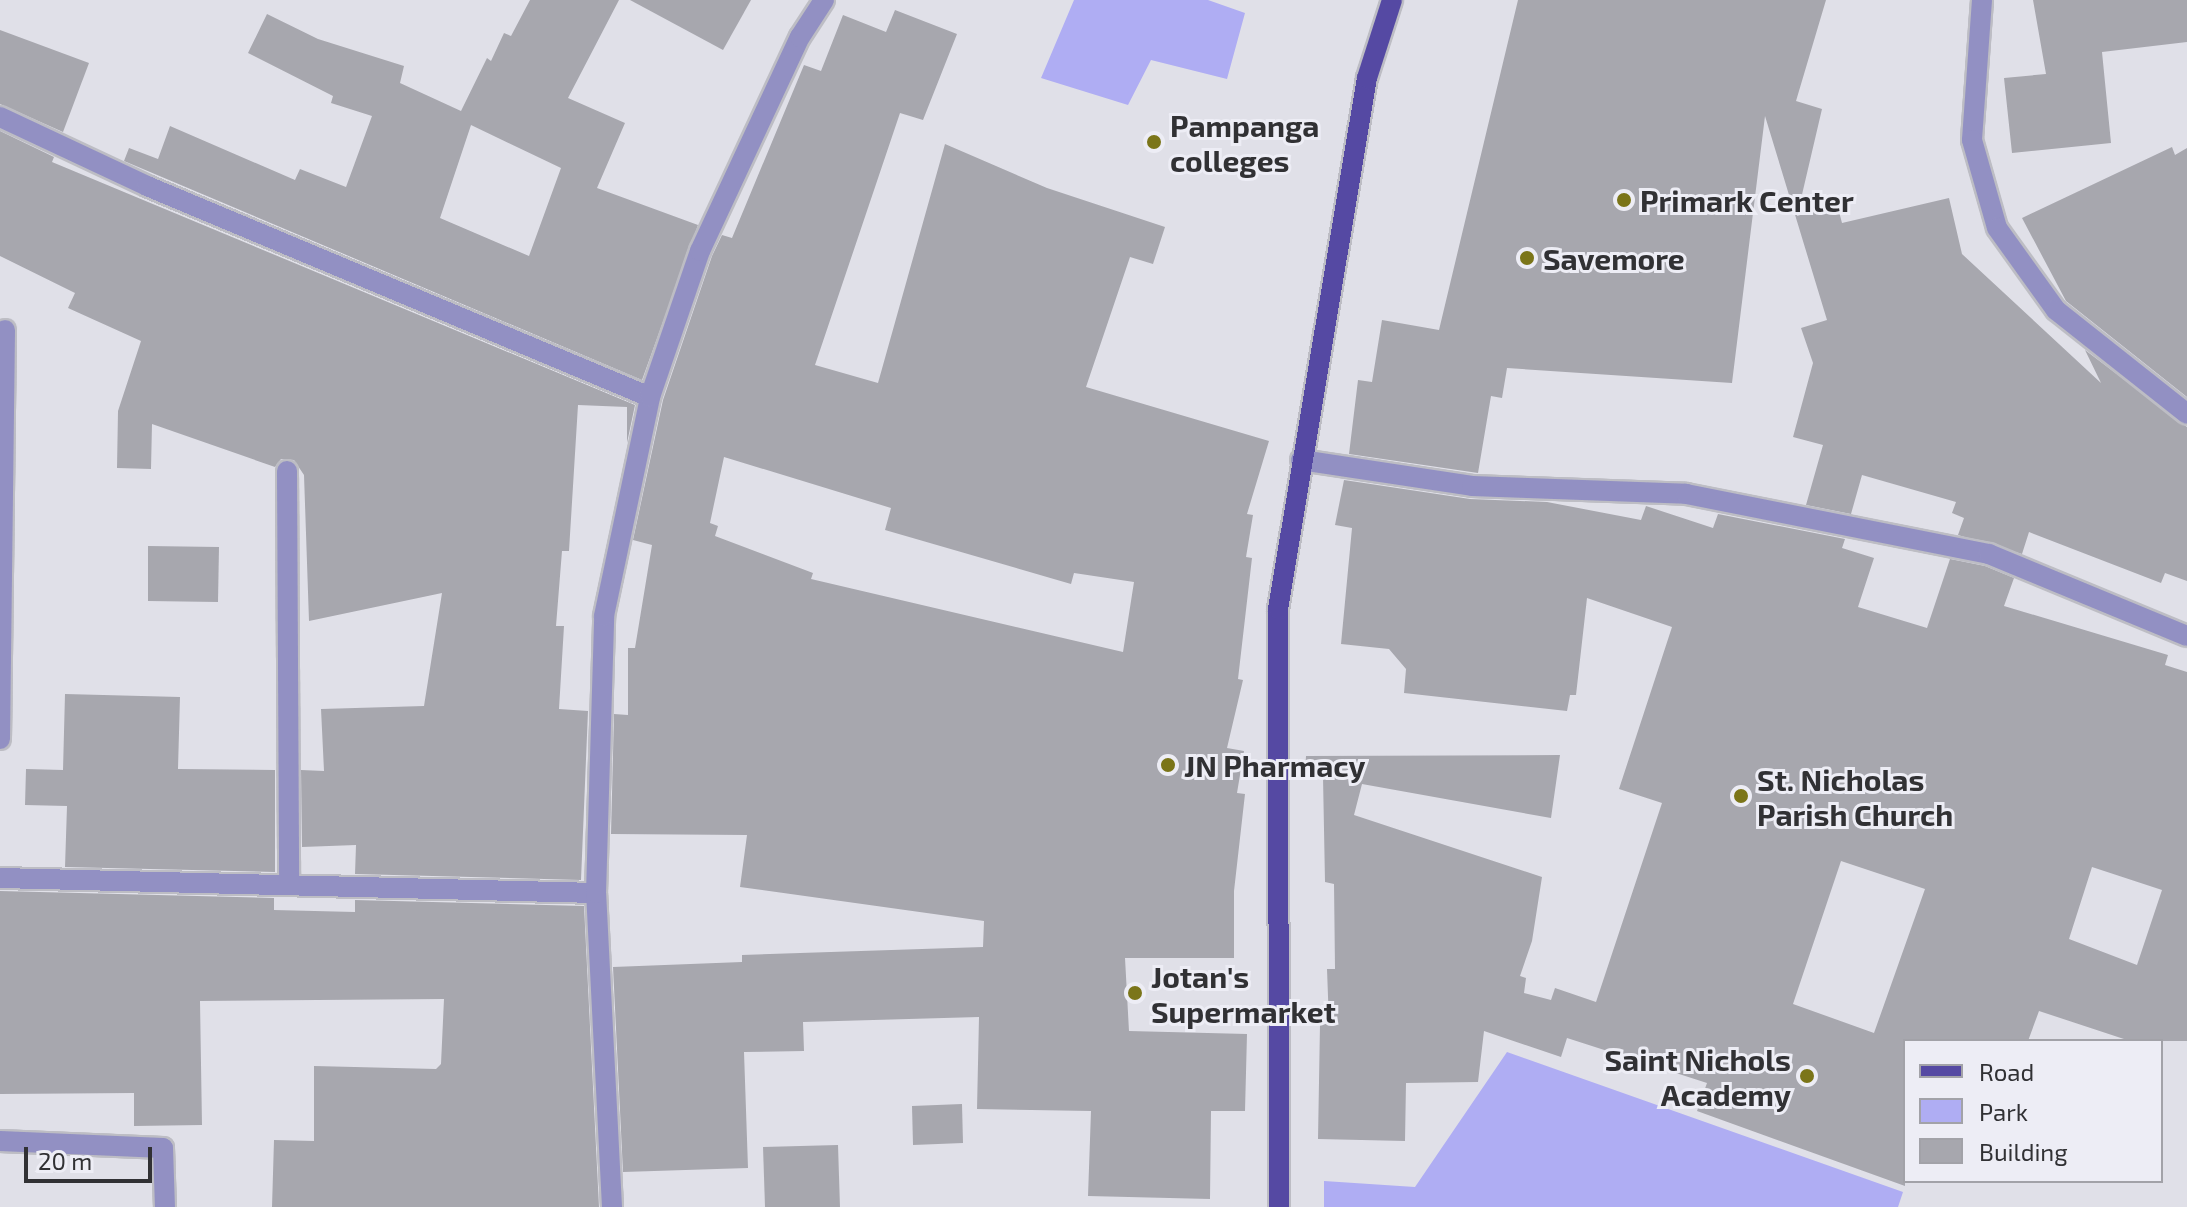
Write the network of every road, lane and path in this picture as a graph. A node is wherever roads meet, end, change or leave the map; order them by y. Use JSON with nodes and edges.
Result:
{"nodes":[{"id":1,"x":824,"y":0,"type":"edge"},
{"id":2,"x":1392,"y":0,"type":"edge"},
{"id":3,"x":1982,"y":0,"type":"edge"},
{"id":4,"x":0,"y":117,"type":"edge"},
{"id":5,"x":5,"y":330,"type":"dead end"},
{"id":6,"x":650,"y":397,"type":"junction"},
{"id":7,"x":2187,"y":414,"type":"edge"},
{"id":8,"x":1301,"y":460,"type":"junction"},
{"id":9,"x":287,"y":471,"type":"dead end"},
{"id":10,"x":2187,"y":636,"type":"edge"},
{"id":11,"x":0,"y":739,"type":"edge"},
{"id":12,"x":0,"y":878,"type":"edge"},
{"id":13,"x":289,"y":882,"type":"junction"},
{"id":14,"x":596,"y":893,"type":"junction"},
{"id":15,"x":0,"y":1141,"type":"edge"},
{"id":16,"x":165,"y":1207,"type":"edge"},
{"id":17,"x":612,"y":1207,"type":"edge"},
{"id":18,"x":1279,"y":1207,"type":"edge"}],
"edges":[{"from":1,"to":6,"type":"street"},
{"from":2,"to":8,"type":"main road"},
{"from":3,"to":7,"type":"street"},
{"from":4,"to":6,"type":"street"},
{"from":5,"to":11,"type":"street"},
{"from":6,"to":14,"type":"street"},
{"from":8,"to":10,"type":"street"},
{"from":8,"to":18,"type":"main road"},
{"from":9,"to":13,"type":"street"},
{"from":12,"to":13,"type":"street"},
{"from":13,"to":14,"type":"street"},
{"from":14,"to":17,"type":"street"},
{"from":15,"to":16,"type":"street"}]}
